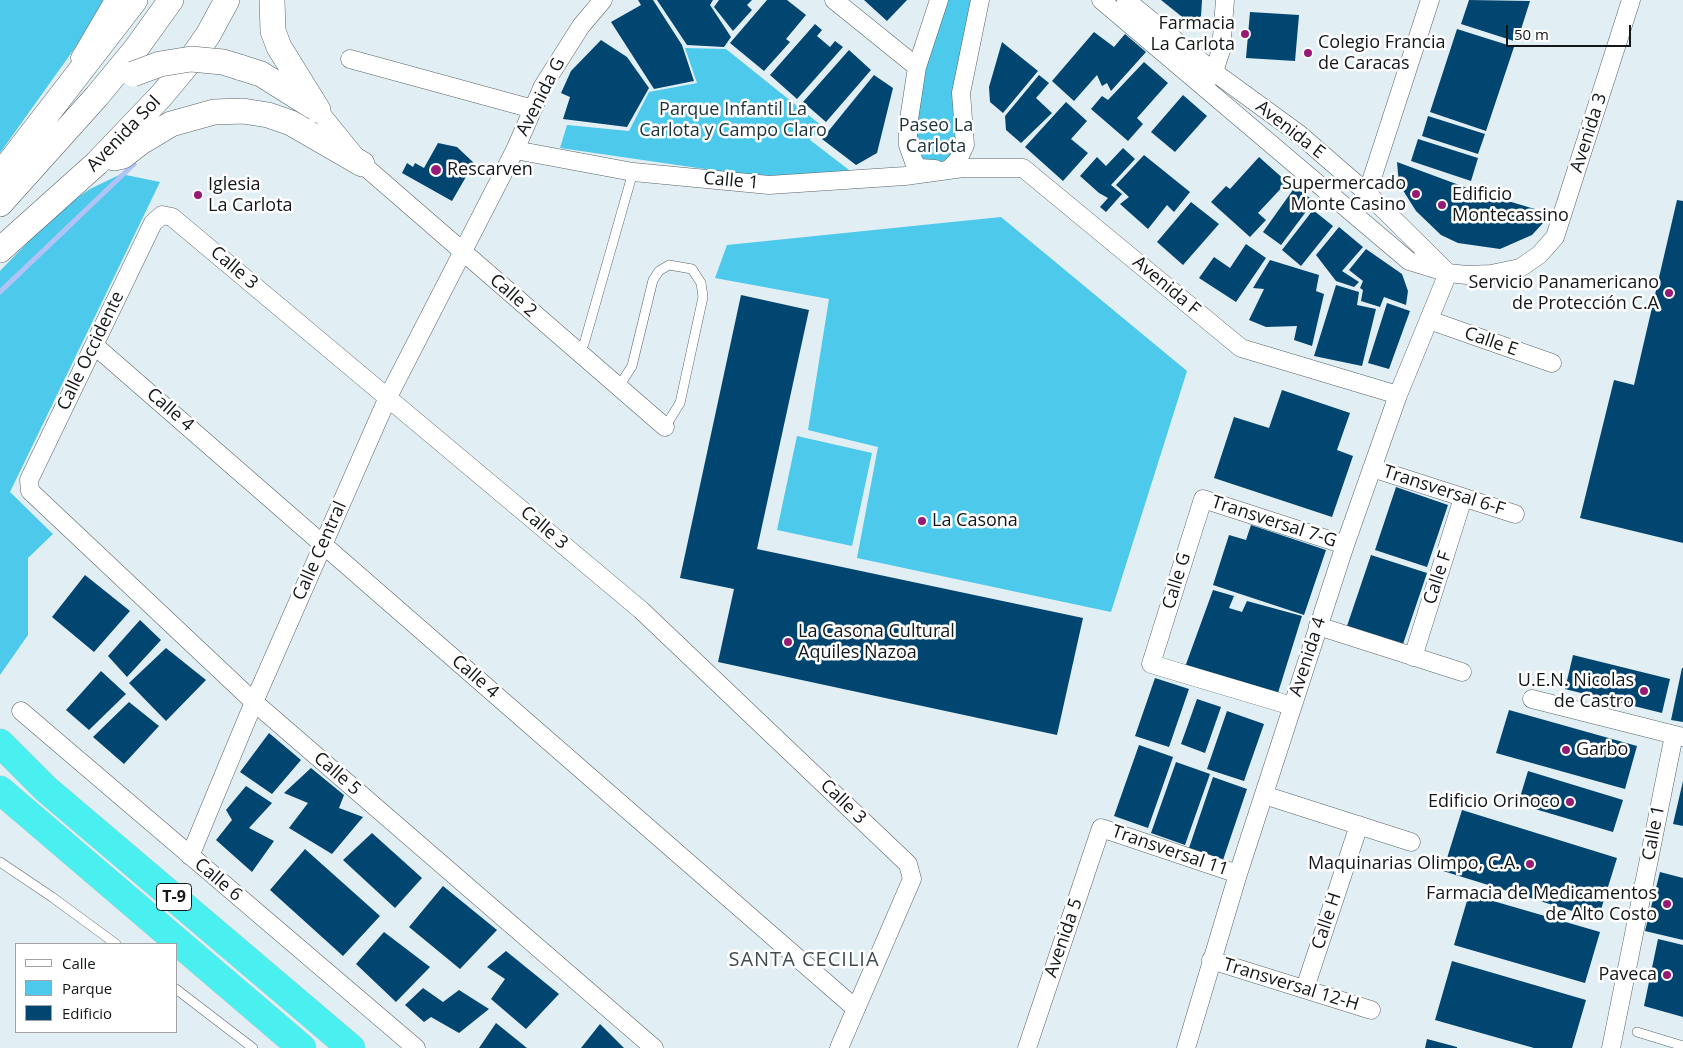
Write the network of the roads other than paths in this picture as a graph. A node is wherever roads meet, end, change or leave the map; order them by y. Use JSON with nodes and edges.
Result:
{"nodes":[{"id":1,"x":114,"y":0,"type":"edge"},
{"id":2,"x":135,"y":0,"type":"edge"},
{"id":3,"x":171,"y":0,"type":"edge"},
{"id":4,"x":227,"y":0,"type":"edge"},
{"id":5,"x":272,"y":0,"type":"edge"},
{"id":6,"x":603,"y":0,"type":"edge"},
{"id":7,"x":834,"y":0,"type":"edge"},
{"id":8,"x":939,"y":0,"type":"edge"},
{"id":9,"x":980,"y":0,"type":"edge"},
{"id":10,"x":1100,"y":0,"type":"edge"},
{"id":11,"x":1126,"y":0,"type":"edge"},
{"id":12,"x":1225,"y":0,"type":"edge"},
{"id":13,"x":1430,"y":0,"type":"edge"},
{"id":14,"x":1631,"y":0,"type":"edge"},
{"id":15,"x":350,"y":59,"type":"dead end"},
{"id":16,"x":917,"y":67,"type":"junction"},
{"id":17,"x":1214,"y":72,"type":"junction"},
{"id":18,"x":1201,"y":87,"type":"junction"},
{"id":19,"x":63,"y":94,"type":"junction"},
{"id":20,"x":97,"y":96,"type":"junction"},
{"id":21,"x":533,"y":109,"type":"junction"},
{"id":22,"x":318,"y":110,"type":"junction"},
{"id":23,"x":515,"y":150,"type":"junction"},
{"id":24,"x":98,"y":163,"type":"junction"},
{"id":25,"x":362,"y":164,"type":"junction"},
{"id":26,"x":948,"y":170,"type":"junction"},
{"id":27,"x":633,"y":172,"type":"junction"},
{"id":28,"x":0,"y":175,"type":"edge"},
{"id":29,"x":1368,"y":193,"type":"junction"},
{"id":30,"x":0,"y":204,"type":"edge"},
{"id":31,"x":162,"y":215,"type":"joint"},
{"id":32,"x":1359,"y":218,"type":"junction"},
{"id":33,"x":0,"y":250,"type":"edge"},
{"id":34,"x":461,"y":252,"type":"junction"},
{"id":35,"x":1448,"y":273,"type":"junction"},
{"id":36,"x":1429,"y":320,"type":"junction"},
{"id":37,"x":94,"y":345,"type":"junction"},
{"id":38,"x":578,"y":354,"type":"junction"},
{"id":39,"x":1552,"y":363,"type":"dead end"},
{"id":40,"x":618,"y":388,"type":"junction"},
{"id":41,"x":1398,"y":395,"type":"junction"},
{"id":42,"x":388,"y":397,"type":"junction"},
{"id":43,"x":665,"y":427,"type":"joint"},
{"id":44,"x":1372,"y":468,"type":"junction"},
{"id":45,"x":30,"y":491,"type":"joint"},
{"id":46,"x":1464,"y":498,"type":"junction"},
{"id":47,"x":1203,"y":499,"type":"joint"},
{"id":48,"x":1515,"y":514,"type":"dead end"},
{"id":49,"x":323,"y":544,"type":"junction"},
{"id":50,"x":1345,"y":545,"type":"junction"},
{"id":51,"x":1318,"y":626,"type":"junction"},
{"id":52,"x":1413,"y":657,"type":"junction"},
{"id":53,"x":1462,"y":672,"type":"dead end"},
{"id":54,"x":1532,"y":699,"type":"dead end"},
{"id":55,"x":254,"y":702,"type":"junction"},
{"id":56,"x":1292,"y":706,"type":"junction"},
{"id":57,"x":21,"y":711,"type":"dead end"},
{"id":58,"x":1678,"y":736,"type":"edge"},
{"id":59,"x":0,"y":743,"type":"edge"},
{"id":60,"x":0,"y":790,"type":"edge"},
{"id":61,"x":1264,"y":795,"type":"junction"},
{"id":62,"x":1359,"y":825,"type":"junction"},
{"id":63,"x":1101,"y":828,"type":"joint"},
{"id":64,"x":1411,"y":842,"type":"dead end"},
{"id":65,"x":190,"y":856,"type":"junction"},
{"id":66,"x":0,"y":862,"type":"edge"},
{"id":67,"x":1238,"y":874,"type":"junction"},
{"id":68,"x":115,"y":943,"type":"edge"},
{"id":69,"x":1211,"y":960,"type":"junction"},
{"id":70,"x":1305,"y":988,"type":"junction"},
{"id":71,"x":178,"y":991,"type":"edge"},
{"id":72,"x":855,"y":1008,"type":"junction"},
{"id":73,"x":1370,"y":1010,"type":"dead end"},
{"id":74,"x":1637,"y":1032,"type":"dead end"},
{"id":75,"x":1683,"y":1046,"type":"edge"},
{"id":76,"x":253,"y":1048,"type":"edge"},
{"id":77,"x":302,"y":1048,"type":"edge"},
{"id":78,"x":351,"y":1048,"type":"edge"},
{"id":79,"x":416,"y":1048,"type":"edge"},
{"id":80,"x":654,"y":1048,"type":"edge"},
{"id":81,"x":839,"y":1048,"type":"edge"},
{"id":82,"x":1027,"y":1048,"type":"edge"},
{"id":83,"x":1186,"y":1048,"type":"edge"},
{"id":84,"x":1611,"y":1048,"type":"edge"}],
"edges":[{"from":1,"to":19,"type":"street"},
{"from":2,"to":19,"type":"main road"},
{"from":3,"to":20,"type":"main road"},
{"from":4,"to":24,"type":"main road","name":"Avenida Sol"},
{"from":5,"to":22,"type":"main road"},
{"from":6,"to":21,"type":"street","name":"Avenida G"},
{"from":7,"to":16,"type":"street"},
{"from":8,"to":16,"type":"street"},
{"from":9,"to":26,"type":"street"},
{"from":10,"to":18,"type":"street","name":"Avenida E"},
{"from":11,"to":17,"type":"street","name":"Avenida E"},
{"from":12,"to":17,"type":"street"},
{"from":13,"to":29,"type":"street"},
{"from":14,"to":35,"type":"street","name":"Avenida 3"},
{"from":15,"to":21,"type":"street"},
{"from":16,"to":26,"type":"street"},
{"from":17,"to":18,"type":"street"},
{"from":17,"to":29,"type":"street","name":"Avenida E"},
{"from":18,"to":32,"type":"street","name":"Avenida E"},
{"from":19,"to":28,"type":"main road"},
{"from":20,"to":22,"type":"main road","bridge":true},
{"from":20,"to":30,"type":"main road"},
{"from":21,"to":23,"type":"street","name":"Avenida G"},
{"from":22,"to":25,"type":"street"},
{"from":23,"to":27,"type":"street","name":"Calle 1"},
{"from":23,"to":34,"type":"street","name":"Avenida G"},
{"from":24,"to":25,"type":"main road"},
{"from":24,"to":33,"type":"main road","name":"Avenida Sol"},
{"from":25,"to":34,"type":"street","name":"Calle 2"},
{"from":26,"to":27,"type":"street","name":"Calle 1"},
{"from":26,"to":41,"type":"street","name":"Avenida F"},
{"from":27,"to":38,"type":"lane"},
{"from":29,"to":32,"type":"street"},
{"from":29,"to":35,"type":"street","name":"Avenida E"},
{"from":31,"to":37,"type":"street","name":"Calle Occidente"},
{"from":31,"to":42,"type":"street","name":"Calle 3"},
{"from":32,"to":35,"type":"street","name":"Avenida E"},
{"from":34,"to":38,"type":"street","name":"Calle 2"},
{"from":34,"to":42,"type":"street","name":"Calle Central"},
{"from":35,"to":36,"type":"street","name":"Avenida 4"},
{"from":36,"to":39,"type":"street","name":"Calle E"},
{"from":36,"to":41,"type":"street","name":"Avenida 4"},
{"from":37,"to":45,"type":"street","name":"Calle Occidente"},
{"from":37,"to":49,"type":"street","name":"Calle 4"},
{"from":38,"to":40,"type":"street","name":"Calle 2"},
{"from":40,"to":43,"type":"street","name":"Calle 2"},
{"from":40,"to":43,"type":"lane"},
{"from":41,"to":44,"type":"street","name":"Avenida 4"},
{"from":42,"to":49,"type":"street","name":"Calle Central"},
{"from":42,"to":72,"type":"street","name":"Calle 3"},
{"from":44,"to":46,"type":"street","name":"Transversal 6-F"},
{"from":44,"to":50,"type":"street","name":"Avenida 4"},
{"from":45,"to":55,"type":"street","name":"Calle 5"},
{"from":46,"to":48,"type":"street","name":"Transversal 6-F"},
{"from":46,"to":52,"type":"street","name":"Calle F"},
{"from":47,"to":50,"type":"street","name":"Transversal 7-G"},
{"from":47,"to":56,"type":"street","name":"Calle G"},
{"from":49,"to":55,"type":"street","name":"Calle Central"},
{"from":49,"to":72,"type":"street","name":"Calle 4"},
{"from":50,"to":51,"type":"street","name":"Avenida 4"},
{"from":51,"to":52,"type":"street"},
{"from":51,"to":56,"type":"street","name":"Avenida 4"},
{"from":52,"to":53,"type":"street"},
{"from":54,"to":58,"type":"street"},
{"from":55,"to":65,"type":"street","name":"Calle Central"},
{"from":55,"to":80,"type":"street","name":"Calle 5"},
{"from":56,"to":61,"type":"street","name":"Avenida 4"},
{"from":57,"to":65,"type":"street","name":"Calle 6"},
{"from":58,"to":84,"type":"street","name":"Calle 1"},
{"from":59,"to":78,"type":"highway","number":"T-9"},
{"from":60,"to":77,"type":"highway","number":"T-9"},
{"from":61,"to":62,"type":"street"},
{"from":61,"to":67,"type":"street","name":"Avenida 4"},
{"from":62,"to":64,"type":"street"},
{"from":62,"to":70,"type":"street","name":"Calle H"},
{"from":63,"to":67,"type":"street","name":"Transversal 11"},
{"from":63,"to":82,"type":"street","name":"Avenida 5"},
{"from":65,"to":79,"type":"street","name":"Calle 6"},
{"from":66,"to":68,"type":"lane"},
{"from":67,"to":69,"type":"street","name":"Avenida 4"},
{"from":69,"to":70,"type":"street","name":"Transversal 12-H"},
{"from":69,"to":83,"type":"street","name":"Avenida 4"},
{"from":70,"to":73,"type":"street","name":"Transversal 12-H"},
{"from":71,"to":76,"type":"lane"},
{"from":72,"to":81,"type":"street"},
{"from":74,"to":75,"type":"lane"}]}
